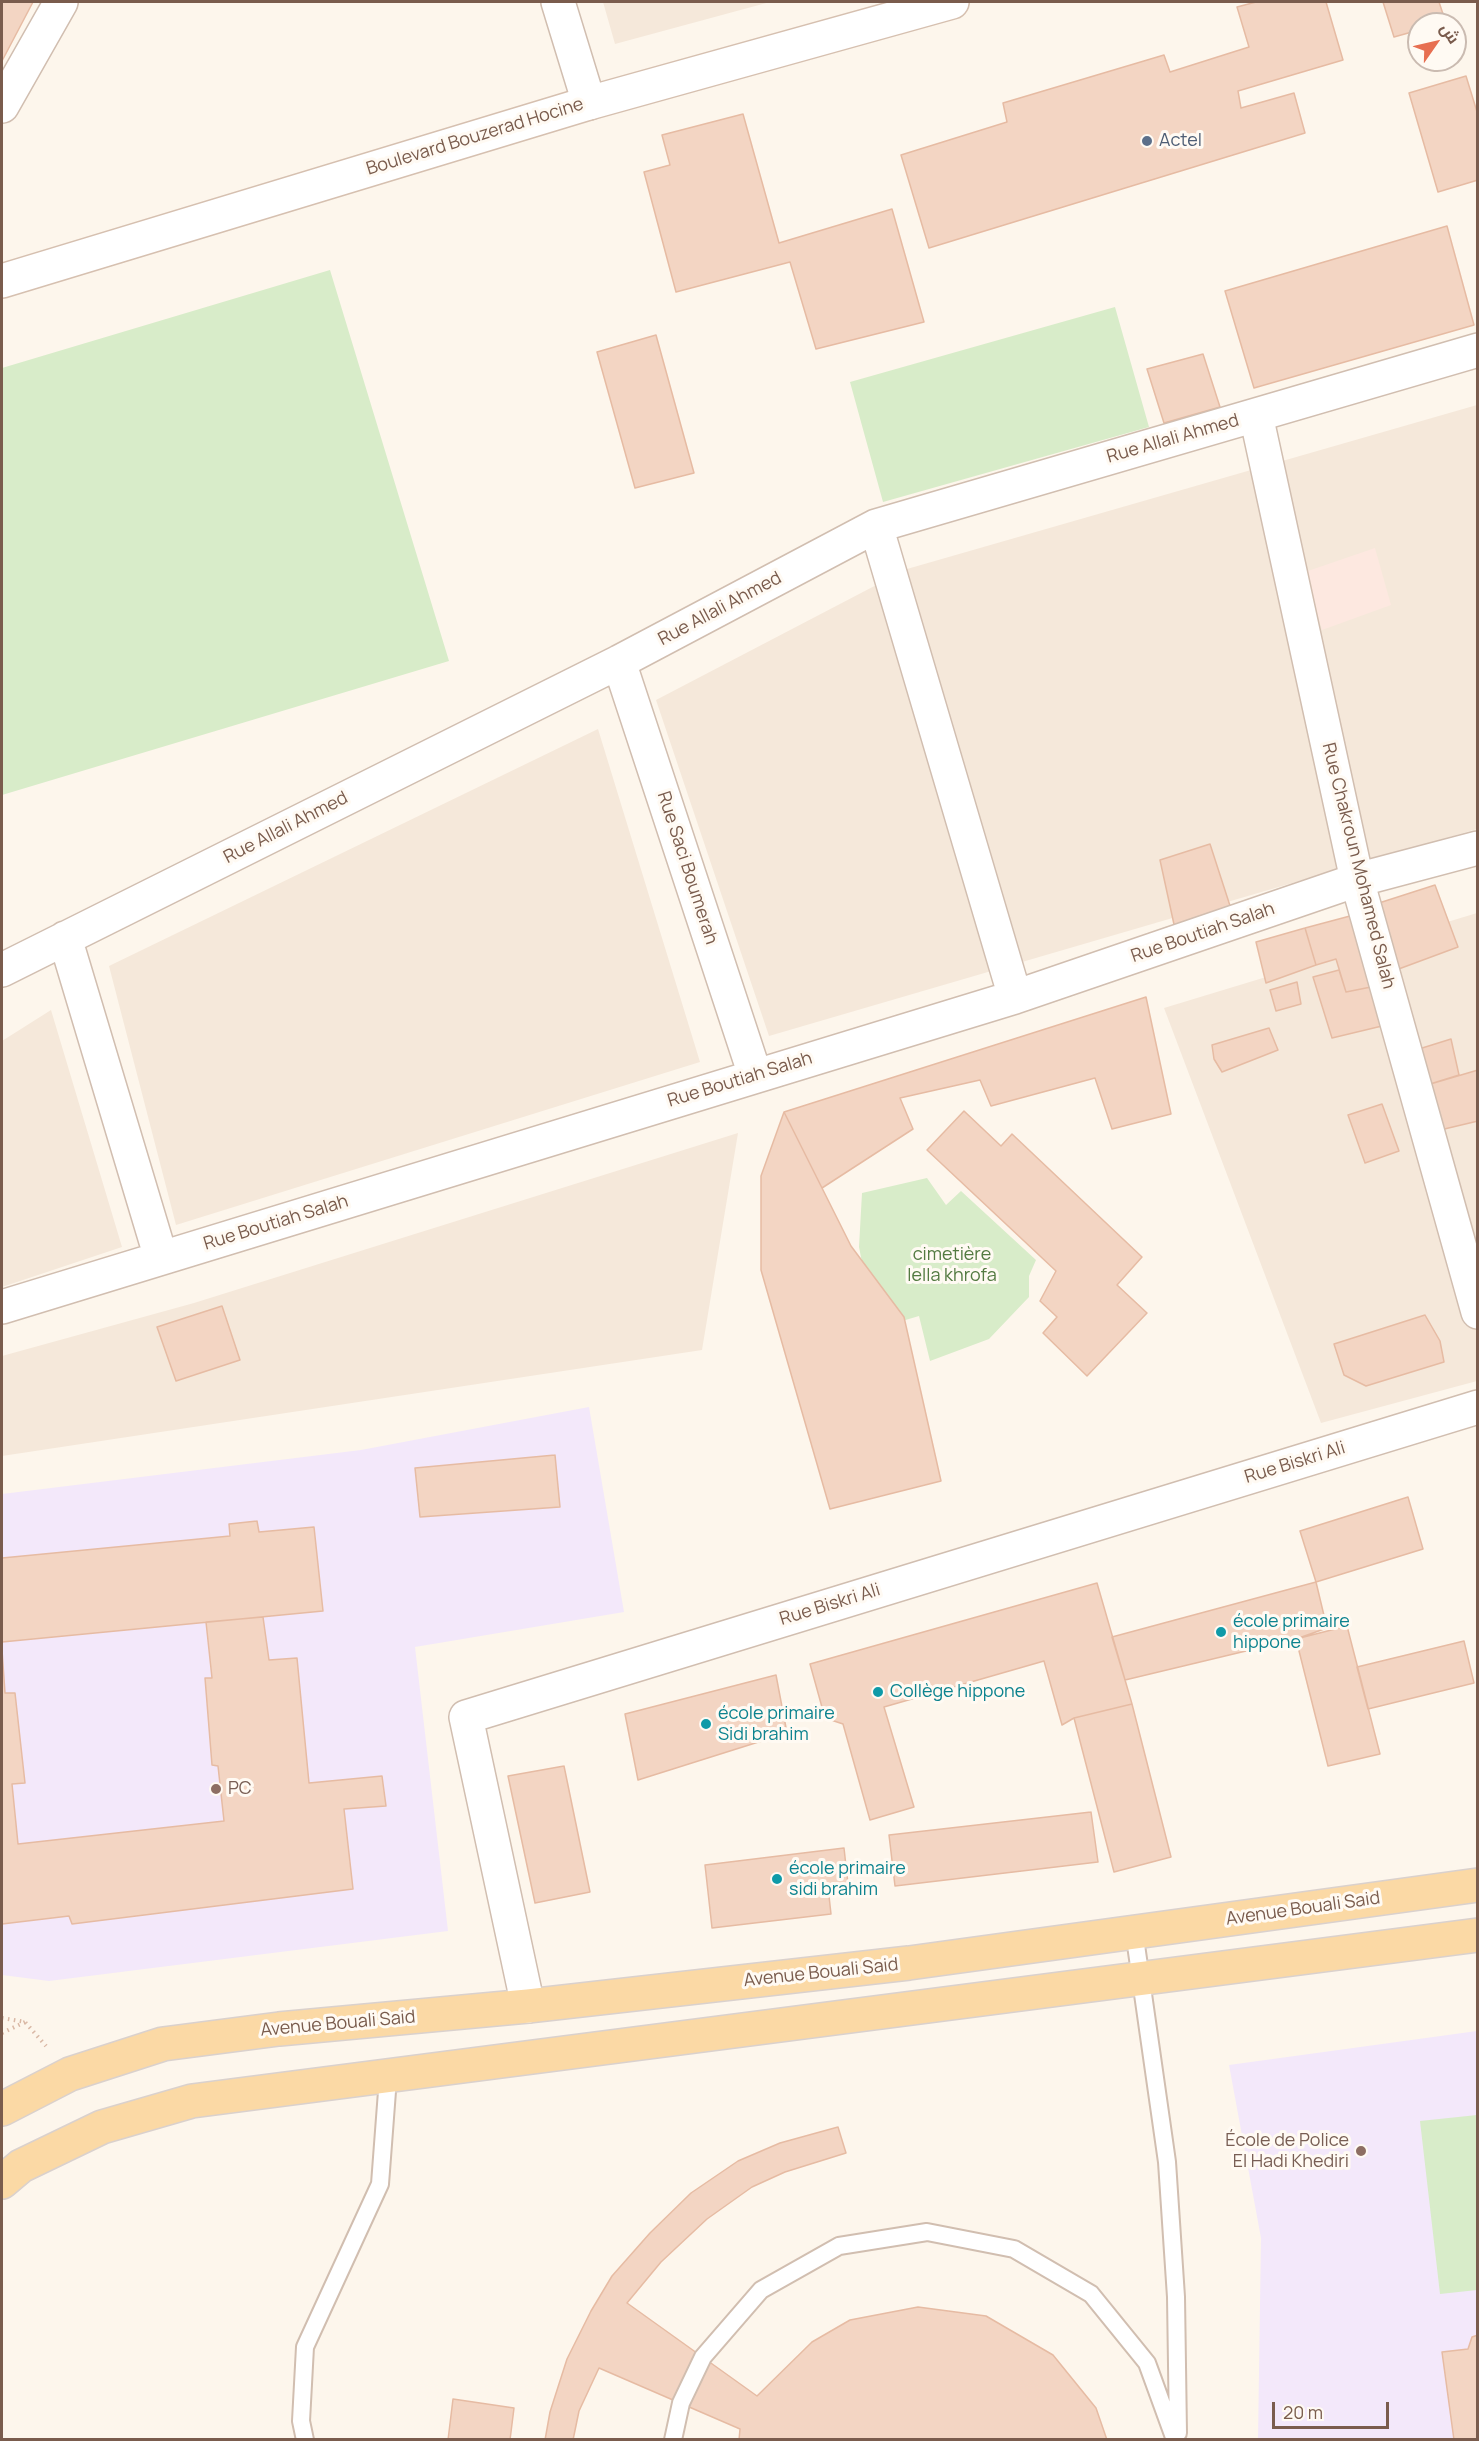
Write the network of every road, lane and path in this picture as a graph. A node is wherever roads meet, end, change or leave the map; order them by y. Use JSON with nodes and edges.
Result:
{"nodes":[{"id":1,"x":61,"y":2,"type":"edge"},
{"id":2,"x":558,"y":2,"type":"edge"},
{"id":3,"x":952,"y":2,"type":"edge"},
{"id":4,"x":589,"y":103,"type":"junction"},
{"id":5,"x":2,"y":106,"type":"edge"},
{"id":6,"x":2,"y":281,"type":"edge"},
{"id":7,"x":1478,"y":350,"type":"edge"},
{"id":8,"x":1256,"y":415,"type":"junction"},
{"id":9,"x":876,"y":526,"type":"junction"},
{"id":10,"x":619,"y":662,"type":"junction"},
{"id":11,"x":1478,"y":848,"type":"edge"},
{"id":12,"x":1357,"y":880,"type":"junction"},
{"id":13,"x":65,"y":938,"type":"junction"},
{"id":14,"x":2,"y":970,"type":"edge"},
{"id":15,"x":1015,"y":997,"type":"junction"},
{"id":16,"x":755,"y":1075,"type":"junction"},
{"id":17,"x":161,"y":1258,"type":"junction"},
{"id":18,"x":2,"y":1307,"type":"edge"},
{"id":19,"x":1478,"y":1312,"type":"edge"},
{"id":20,"x":1478,"y":1407,"type":"edge"},
{"id":21,"x":1478,"y":1885,"type":"edge"},
{"id":22,"x":1134,"y":1931,"type":"junction"},
{"id":23,"x":1478,"y":1935,"type":"edge"},
{"id":24,"x":1141,"y":1979,"type":"junction"},
{"id":25,"x":528,"y":2006,"type":"junction"},
{"id":26,"x":2,"y":2018,"type":"edge"},
{"id":27,"x":26,"y":2022,"type":"junction"},
{"id":28,"x":2,"y":2033,"type":"edge"},
{"id":29,"x":70,"y":2074,"type":"junction"},
{"id":30,"x":388,"y":2078,"type":"junction"},
{"id":31,"x":2,"y":2109,"type":"edge"},
{"id":32,"x":2,"y":2182,"type":"edge"},
{"id":33,"x":305,"y":2439,"type":"edge"},
{"id":34,"x":673,"y":2439,"type":"edge"},
{"id":35,"x":1176,"y":2439,"type":"edge"}],
"edges":[{"from":1,"to":5,"type":"street"},
{"from":2,"to":4,"type":"street"},
{"from":3,"to":4,"type":"street","name":"Boulevard Bouzerad Hocine"},
{"from":4,"to":6,"type":"street","name":"Boulevard Bouzerad Hocine"},
{"from":7,"to":8,"type":"street","name":"Rue Allali Ahmed"},
{"from":8,"to":9,"type":"street","name":"Rue Allali Ahmed"},
{"from":8,"to":12,"type":"street","name":"Rue Chakroun Mohamed Salah"},
{"from":9,"to":10,"type":"street","name":"Rue Allali Ahmed"},
{"from":9,"to":15,"type":"street"},
{"from":10,"to":13,"type":"street","name":"Rue Allali Ahmed"},
{"from":10,"to":16,"type":"street","name":"Rue Saci Boumerah"},
{"from":11,"to":12,"type":"street","name":"Rue Boutiah Salah"},
{"from":12,"to":15,"type":"street","name":"Rue Boutiah Salah"},
{"from":12,"to":19,"type":"street","name":"Rue Chakroun Mohamed Salah"},
{"from":13,"to":14,"type":"street","name":"Rue Allali Ahmed"},
{"from":13,"to":17,"type":"street"},
{"from":15,"to":16,"type":"street","name":"Rue Boutiah Salah"},
{"from":16,"to":17,"type":"street","name":"Rue Boutiah Salah"},
{"from":17,"to":18,"type":"street","name":"Rue Boutiah Salah"},
{"from":20,"to":25,"type":"street","name":"Rue Biskri Ali"},
{"from":21,"to":22,"type":"main road","name":"Avenue Bouali Said"},
{"from":22,"to":24,"type":"lane"},
{"from":22,"to":25,"type":"main road","name":"Avenue Bouali Said"},
{"from":23,"to":24,"type":"main road"},
{"from":24,"to":30,"type":"main road"},
{"from":24,"to":35,"type":"lane"},
{"from":25,"to":29,"type":"main road","name":"Avenue Bouali Said"},
{"from":26,"to":27,"type":"path"},
{"from":27,"to":28,"type":"path"},
{"from":27,"to":29,"type":"path"},
{"from":29,"to":31,"type":"main road","name":"Avenue Bouali Said"},
{"from":30,"to":32,"type":"main road"},
{"from":30,"to":33,"type":"lane"},
{"from":34,"to":35,"type":"lane"}]}
